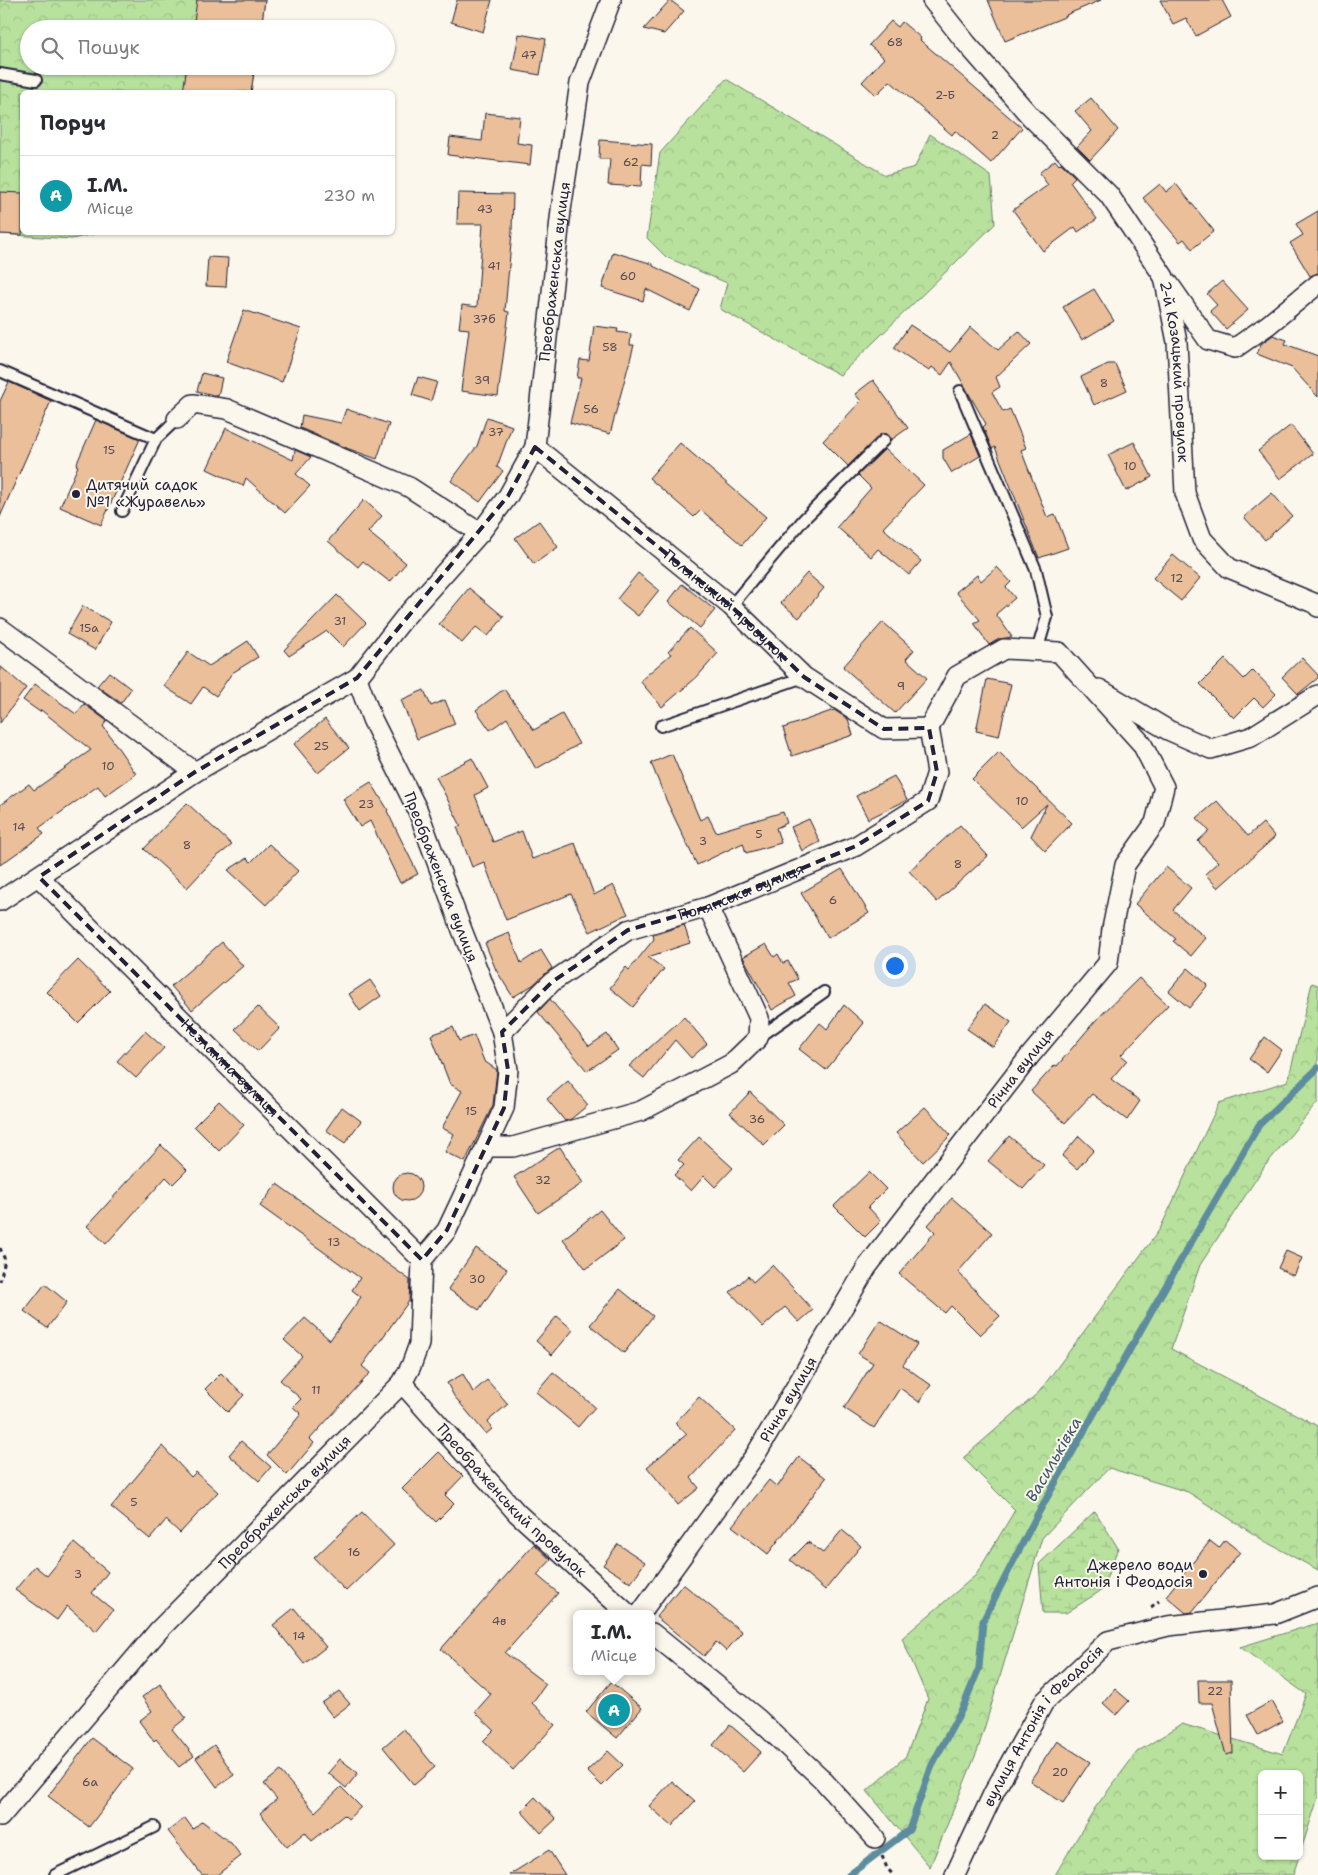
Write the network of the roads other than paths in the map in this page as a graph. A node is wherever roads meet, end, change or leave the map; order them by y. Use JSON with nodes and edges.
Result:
{"nodes":[{"id":1,"x":611,"y":0,"type":"edge"},
{"id":2,"x":932,"y":0,"type":"edge"},
{"id":3,"x":0,"y":74,"type":"edge"},
{"id":4,"x":36,"y":80,"type":"dead end"},
{"id":5,"x":1164,"y":277,"type":"junction"},
{"id":6,"x":1318,"y":284,"type":"edge"},
{"id":7,"x":0,"y":371,"type":"edge"},
{"id":8,"x":960,"y":391,"type":"dead end"},
{"id":9,"x":177,"y":419,"type":"joint"},
{"id":10,"x":156,"y":439,"type":"junction"},
{"id":11,"x":884,"y":440,"type":"dead end"},
{"id":12,"x":535,"y":447,"type":"junction"},
{"id":13,"x":122,"y":511,"type":"dead end"},
{"id":14,"x":480,"y":533,"type":"junction"},
{"id":15,"x":731,"y":606,"type":"junction"},
{"id":16,"x":1318,"y":607,"type":"edge"},
{"id":17,"x":0,"y":628,"type":"edge"},
{"id":18,"x":1037,"y":651,"type":"junction"},
{"id":19,"x":804,"y":677,"type":"junction"},
{"id":20,"x":357,"y":678,"type":"junction"},
{"id":21,"x":1082,"y":678,"type":"junction"},
{"id":22,"x":1318,"y":695,"type":"edge"},
{"id":23,"x":661,"y":726,"type":"dead end"},
{"id":24,"x":929,"y":728,"type":"junction"},
{"id":25,"x":195,"y":772,"type":"junction"},
{"id":26,"x":39,"y":876,"type":"junction"},
{"id":27,"x":0,"y":901,"type":"edge"},
{"id":28,"x":708,"y":907,"type":"junction"},
{"id":29,"x":824,"y":992,"type":"dead end"},
{"id":30,"x":502,"y":1032,"type":"junction"},
{"id":31,"x":758,"y":1038,"type":"junction"},
{"id":32,"x":486,"y":1147,"type":"junction"},
{"id":33,"x":422,"y":1260,"type":"junction"},
{"id":34,"x":402,"y":1383,"type":"junction"},
{"id":35,"x":1318,"y":1597,"type":"edge"},
{"id":36,"x":624,"y":1610,"type":"edge"},
{"id":37,"x":643,"y":1610,"type":"edge"},
{"id":38,"x":655,"y":1635,"type":"edge"},
{"id":39,"x":0,"y":1817,"type":"edge"},
{"id":40,"x":154,"y":1827,"type":"dead end"},
{"id":41,"x":875,"y":1838,"type":"dead end"},
{"id":42,"x":55,"y":1875,"type":"edge"},
{"id":43,"x":955,"y":1875,"type":"edge"}],
"edges":[{"from":1,"to":12,"type":"street","name":"Преображенська вулиця"},
{"from":2,"to":5,"type":"street","name":"2-й Козацький провулок"},
{"from":3,"to":4,"type":"lane"},
{"from":5,"to":6,"type":"street"},
{"from":5,"to":16,"type":"street","name":"2-й Козацький провулок"},
{"from":7,"to":10,"type":"lane"},
{"from":8,"to":18,"type":"lane"},
{"from":9,"to":10,"type":"lane"},
{"from":9,"to":14,"type":"street"},
{"from":10,"to":13,"type":"lane"},
{"from":11,"to":15,"type":"lane"},
{"from":12,"to":14,"type":"street","name":"Преображенська вулиця"},
{"from":12,"to":15,"type":"street","name":"Полянський провулок"},
{"from":14,"to":20,"type":"street","name":"Преображенська вулиця"},
{"from":15,"to":19,"type":"street","name":"Полянський провулок"},
{"from":17,"to":25,"type":"street"},
{"from":18,"to":21,"type":"street","name":"Річна вулиця"},
{"from":18,"to":24,"type":"street","name":"Річна вулиця"},
{"from":19,"to":23,"type":"lane"},
{"from":19,"to":24,"type":"street","name":"Полянський провулок"},
{"from":20,"to":25,"type":"street"},
{"from":20,"to":30,"type":"street","name":"Преображенська вулиця"},
{"from":21,"to":22,"type":"street"},
{"from":21,"to":37,"type":"street","name":"Річна вулиця"},
{"from":24,"to":28,"type":"street","name":"Полянська вулиця"},
{"from":25,"to":26,"type":"street"},
{"from":26,"to":27,"type":"street"},
{"from":26,"to":33,"type":"street","name":"Незламна вулиця"},
{"from":28,"to":30,"type":"street","name":"Полянська вулиця"},
{"from":28,"to":31,"type":"street"},
{"from":29,"to":31,"type":"lane"},
{"from":30,"to":32,"type":"street","name":"Преображенська вулиця"},
{"from":31,"to":32,"type":"street"},
{"from":32,"to":33,"type":"street","name":"Преображенська вулиця"},
{"from":33,"to":34,"type":"street","name":"Преображенська вулиця"},
{"from":34,"to":36,"type":"street","name":"Преображенський провулок"},
{"from":34,"to":39,"type":"street","name":"Преображенська вулиця"},
{"from":35,"to":43,"type":"street","name":"вулиця Антонія і Феодосія"},
{"from":38,"to":41,"type":"street"},
{"from":40,"to":42,"type":"lane"}]}
